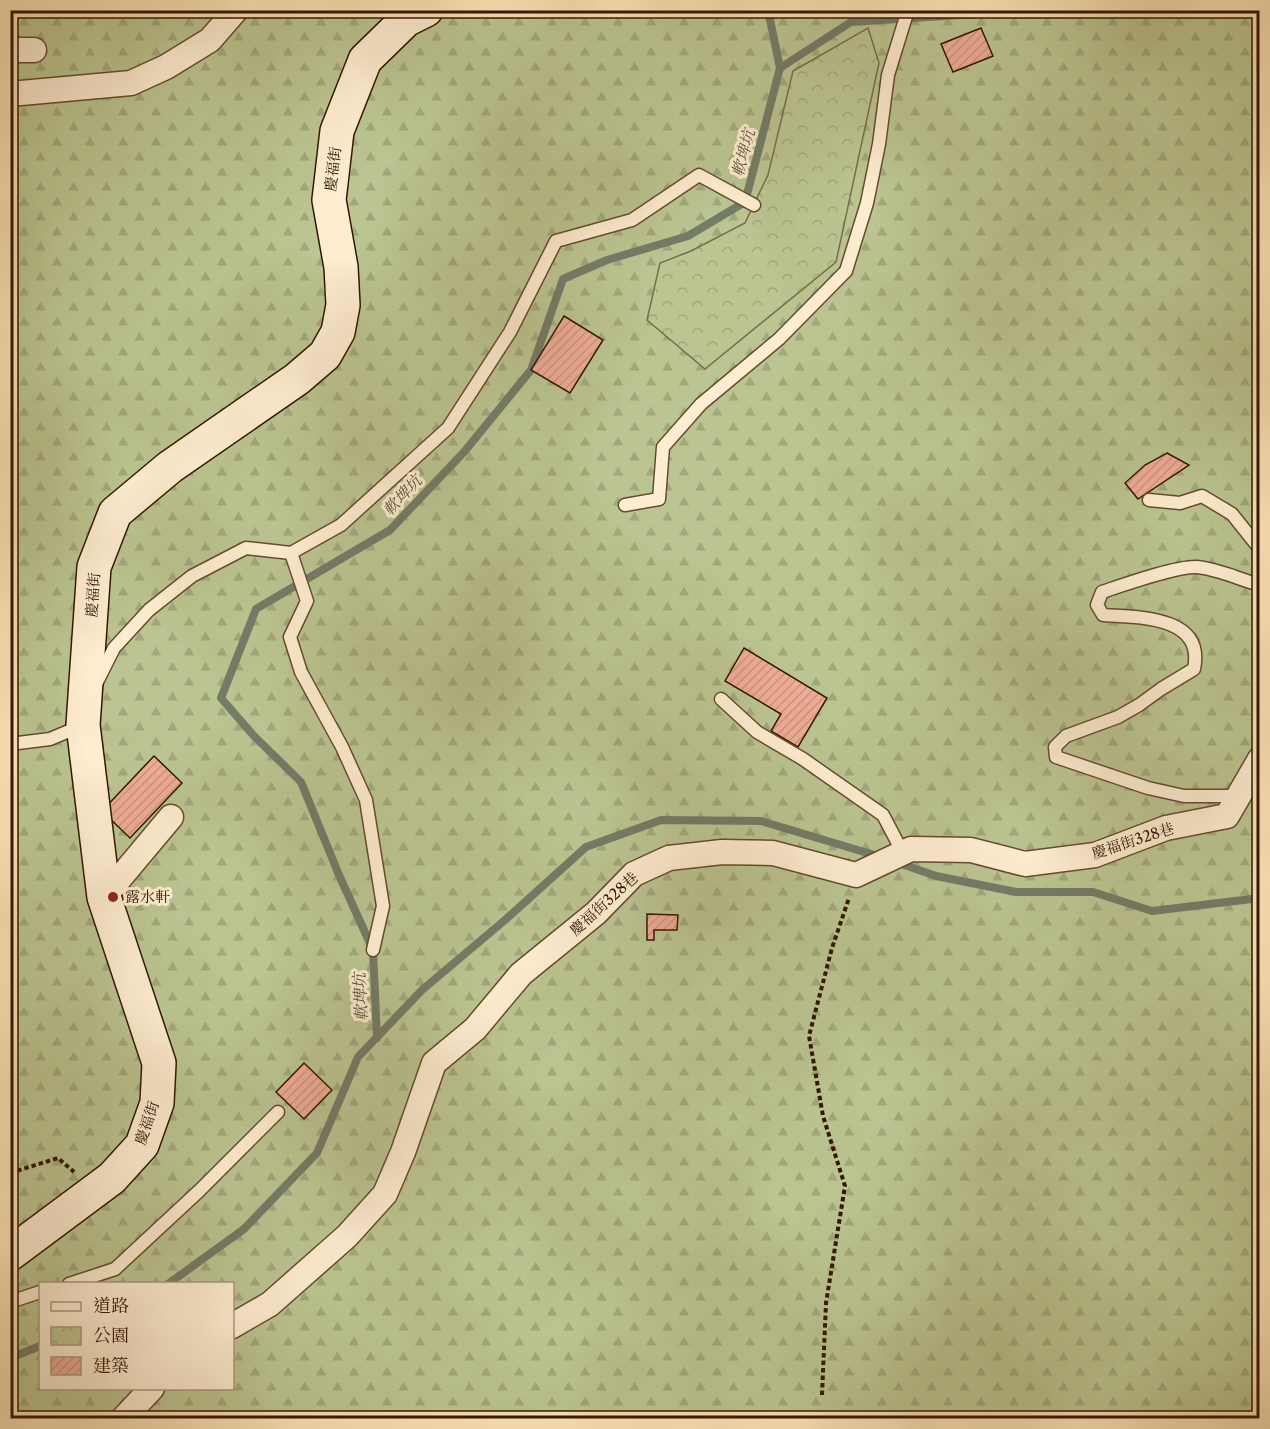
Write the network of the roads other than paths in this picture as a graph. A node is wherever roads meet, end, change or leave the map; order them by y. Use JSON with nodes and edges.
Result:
{"nodes":[{"id":1,"x":236,"y":10,"type":"edge"},
{"id":2,"x":426,"y":10,"type":"edge"},
{"id":3,"x":908,"y":10,"type":"edge"},
{"id":4,"x":10,"y":94,"type":"edge"},
{"id":5,"x":754,"y":205,"type":"dead end"},
{"id":6,"x":1149,"y":500,"type":"dead end"},
{"id":7,"x":625,"y":505,"type":"dead end"},
{"id":8,"x":1260,"y":549,"type":"edge"},
{"id":9,"x":291,"y":553,"type":"junction"},
{"id":10,"x":1260,"y":585,"type":"edge"},
{"id":11,"x":721,"y":699,"type":"dead end"},
{"id":12,"x":83,"y":725,"type":"junction"},
{"id":13,"x":10,"y":744,"type":"edge"},
{"id":14,"x":1260,"y":759,"type":"edge"},
{"id":15,"x":1238,"y":796,"type":"junction"},
{"id":16,"x":171,"y":817,"type":"dead end"},
{"id":17,"x":903,"y":853,"type":"junction"},
{"id":18,"x":104,"y":897,"type":"junction"},
{"id":19,"x":373,"y":950,"type":"dead end"},
{"id":20,"x":278,"y":1112,"type":"dead end"},
{"id":21,"x":10,"y":1254,"type":"edge"},
{"id":22,"x":75,"y":1282,"type":"edge"},
{"id":23,"x":39,"y":1292,"type":"edge"},
{"id":24,"x":10,"y":1302,"type":"edge"},
{"id":25,"x":234,"y":1325,"type":"edge"},
{"id":26,"x":151,"y":1390,"type":"edge"},
{"id":27,"x":124,"y":1419,"type":"edge"}],
"edges":[{"from":1,"to":4,"type":"street"},
{"from":2,"to":12,"type":"street","name":"慶福街"},
{"from":3,"to":7,"type":"lane"},
{"from":5,"to":9,"type":"lane"},
{"from":6,"to":8,"type":"lane"},
{"from":9,"to":12,"type":"lane"},
{"from":9,"to":19,"type":"lane"},
{"from":10,"to":15,"type":"lane"},
{"from":11,"to":17,"type":"lane"},
{"from":12,"to":13,"type":"lane"},
{"from":12,"to":18,"type":"street","name":"慶福街"},
{"from":14,"to":15,"type":"street","name":"慶福街328巷"},
{"from":15,"to":17,"type":"street","name":"慶福街328巷"},
{"from":16,"to":18,"type":"street"},
{"from":17,"to":25,"type":"street","name":"慶福街328巷"},
{"from":18,"to":21,"type":"street","name":"慶福街"},
{"from":20,"to":22,"type":"lane"},
{"from":23,"to":24,"type":"lane"},
{"from":26,"to":27,"type":"street"}]}
